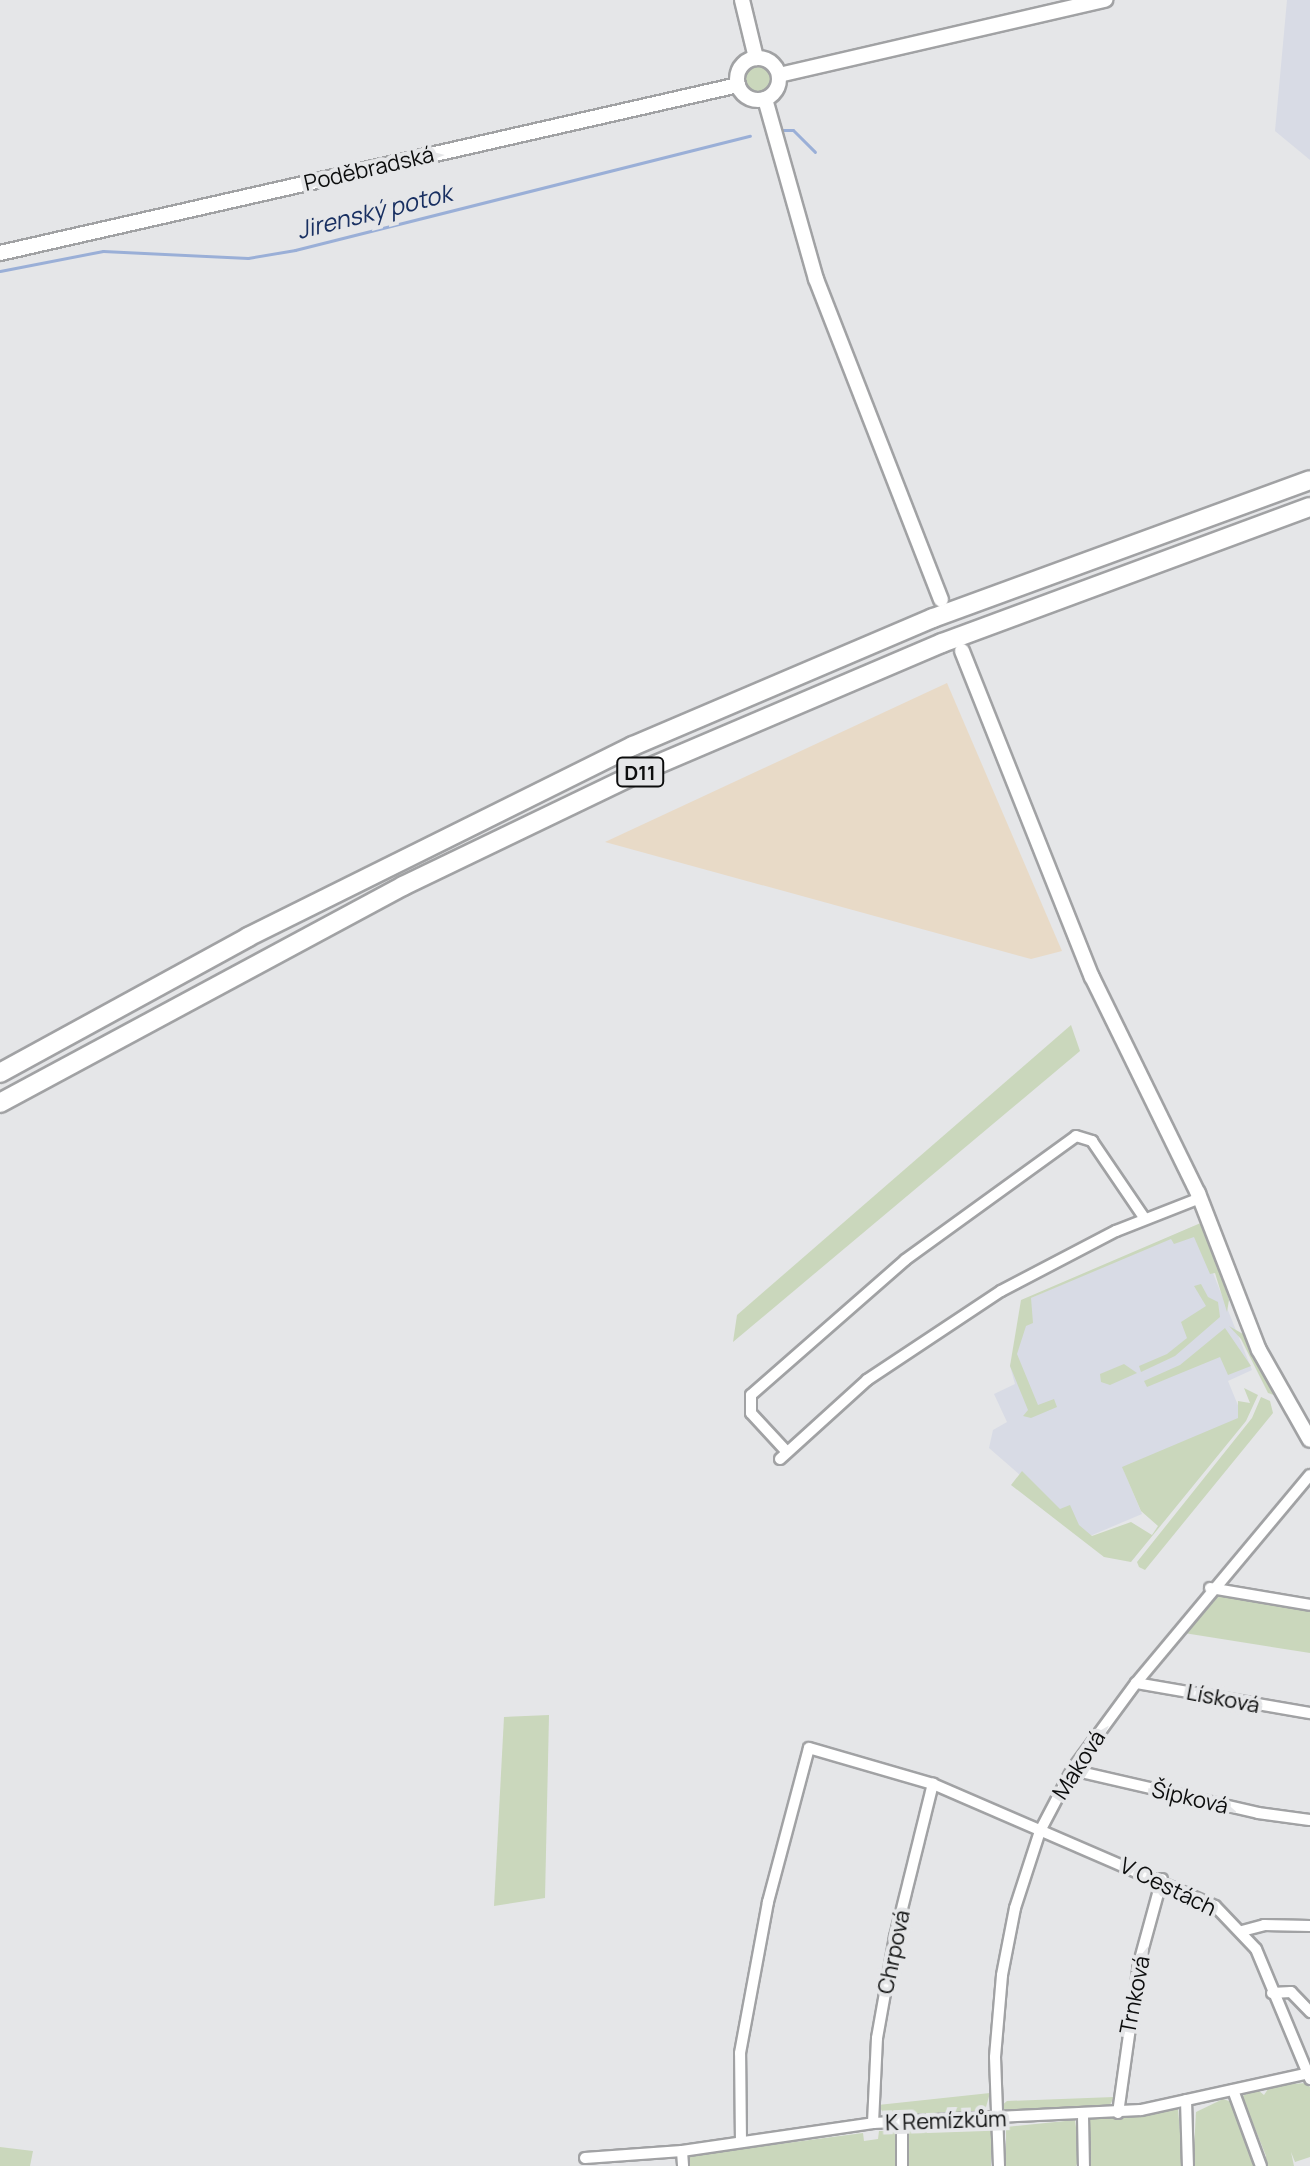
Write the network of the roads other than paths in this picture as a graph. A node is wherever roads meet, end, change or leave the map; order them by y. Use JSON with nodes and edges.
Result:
{"nodes":[{"id":1,"x":742,"y":0,"type":"edge"},
{"id":2,"x":1105,"y":0,"type":"edge"},
{"id":3,"x":756,"y":58,"type":"junction"},
{"id":4,"x":779,"y":75,"type":"junction"},
{"id":5,"x":738,"y":85,"type":"junction"},
{"id":6,"x":765,"y":99,"type":"junction"},
{"id":7,"x":0,"y":253,"type":"edge"},
{"id":8,"x":1310,"y":480,"type":"edge"},
{"id":9,"x":1310,"y":507,"type":"edge"},
{"id":10,"x":941,"y":600,"type":"dead end"},
{"id":11,"x":962,"y":651,"type":"dead end"},
{"id":12,"x":0,"y":1073,"type":"edge"},
{"id":13,"x":0,"y":1103,"type":"edge"},
{"id":14,"x":1200,"y":1198,"type":"junction"},
{"id":15,"x":1145,"y":1219,"type":"junction"},
{"id":16,"x":1310,"y":1440,"type":"edge"},
{"id":17,"x":1310,"y":1475,"type":"edge"},
{"id":18,"x":1210,"y":1588,"type":"junction"},
{"id":19,"x":1310,"y":1605,"type":"edge"},
{"id":20,"x":1136,"y":1683,"type":"junction"},
{"id":21,"x":1310,"y":1713,"type":"edge"},
{"id":22,"x":1072,"y":1770,"type":"junction"},
{"id":23,"x":933,"y":1784,"type":"junction"},
{"id":24,"x":1310,"y":1820,"type":"edge"},
{"id":25,"x":1040,"y":1831,"type":"junction"},
{"id":26,"x":1162,"y":1879,"type":"junction"},
{"id":27,"x":1310,"y":1926,"type":"edge"},
{"id":28,"x":1242,"y":1931,"type":"junction"},
{"id":29,"x":1272,"y":1993,"type":"junction"},
{"id":30,"x":1310,"y":2012,"type":"edge"},
{"id":31,"x":1310,"y":2056,"type":"edge"},
{"id":32,"x":1306,"y":2073,"type":"edge"},
{"id":33,"x":1233,"y":2090,"type":"junction"},
{"id":34,"x":1186,"y":2100,"type":"junction"},
{"id":35,"x":1118,"y":2113,"type":"junction"},
{"id":36,"x":1083,"y":2116,"type":"junction"},
{"id":37,"x":999,"y":2119,"type":"junction"},
{"id":38,"x":902,"y":2122,"type":"junction"},
{"id":39,"x":873,"y":2123,"type":"junction"},
{"id":40,"x":741,"y":2142,"type":"junction"},
{"id":41,"x":682,"y":2151,"type":"junction"},
{"id":42,"x":585,"y":2158,"type":"dead end"},
{"id":43,"x":683,"y":2166,"type":"edge"},
{"id":44,"x":902,"y":2166,"type":"edge"},
{"id":45,"x":999,"y":2166,"type":"edge"},
{"id":46,"x":1084,"y":2166,"type":"edge"},
{"id":47,"x":1188,"y":2166,"type":"edge"},
{"id":48,"x":1261,"y":2166,"type":"edge"}],
"edges":[{"from":1,"to":3,"type":"street"},
{"from":2,"to":4,"type":"street"},
{"from":3,"to":4,"type":"street"},
{"from":3,"to":5,"type":"street"},
{"from":4,"to":6,"type":"street"},
{"from":5,"to":6,"type":"street"},
{"from":5,"to":7,"type":"street","name":"Poděbradská"},
{"from":6,"to":10,"type":"street"},
{"from":8,"to":12,"type":"highway","number":"D11"},
{"from":9,"to":13,"type":"highway","number":"D11"},
{"from":11,"to":14,"type":"street"},
{"from":14,"to":15,"type":"street"},
{"from":14,"to":16,"type":"street"},
{"from":15,"to":15,"type":"street"},
{"from":17,"to":18,"type":"street","name":"Maková"},
{"from":18,"to":19,"type":"street"},
{"from":18,"to":20,"type":"street","name":"Maková"},
{"from":20,"to":21,"type":"street","name":"Lísková"},
{"from":20,"to":22,"type":"street","name":"Maková"},
{"from":22,"to":24,"type":"street","name":"Šípková"},
{"from":22,"to":25,"type":"street","name":"Maková"},
{"from":23,"to":25,"type":"street","name":"V Cestách"},
{"from":23,"to":39,"type":"street","name":"Chrpová"},
{"from":23,"to":40,"type":"street","name":"V Cestách"},
{"from":25,"to":26,"type":"street","name":"V Cestách"},
{"from":25,"to":37,"type":"street","name":"Maková"},
{"from":26,"to":28,"type":"street","name":"V Cestách"},
{"from":26,"to":35,"type":"street","name":"Trnková"},
{"from":27,"to":28,"type":"street"},
{"from":28,"to":29,"type":"street","name":"V Cestách"},
{"from":29,"to":30,"type":"street"},
{"from":29,"to":32,"type":"street","name":"V Cestách"},
{"from":31,"to":32,"type":"street"},
{"from":32,"to":33,"type":"street","name":"K Remízkům"},
{"from":33,"to":34,"type":"street","name":"K Remízkům"},
{"from":33,"to":48,"type":"street"},
{"from":34,"to":35,"type":"street","name":"K Remízkům"},
{"from":34,"to":47,"type":"street"},
{"from":35,"to":36,"type":"street","name":"K Remízkům"},
{"from":36,"to":37,"type":"street","name":"K Remízkům"},
{"from":36,"to":46,"type":"street"},
{"from":37,"to":38,"type":"street","name":"K Remízkům"},
{"from":37,"to":45,"type":"street","name":"Maková"},
{"from":38,"to":39,"type":"street","name":"K Remízkům"},
{"from":38,"to":44,"type":"street"},
{"from":39,"to":40,"type":"street","name":"K Remízkům"},
{"from":40,"to":41,"type":"street","name":"K Remízkům"},
{"from":41,"to":42,"type":"street","name":"K Remízkům"},
{"from":41,"to":43,"type":"street"}]}
